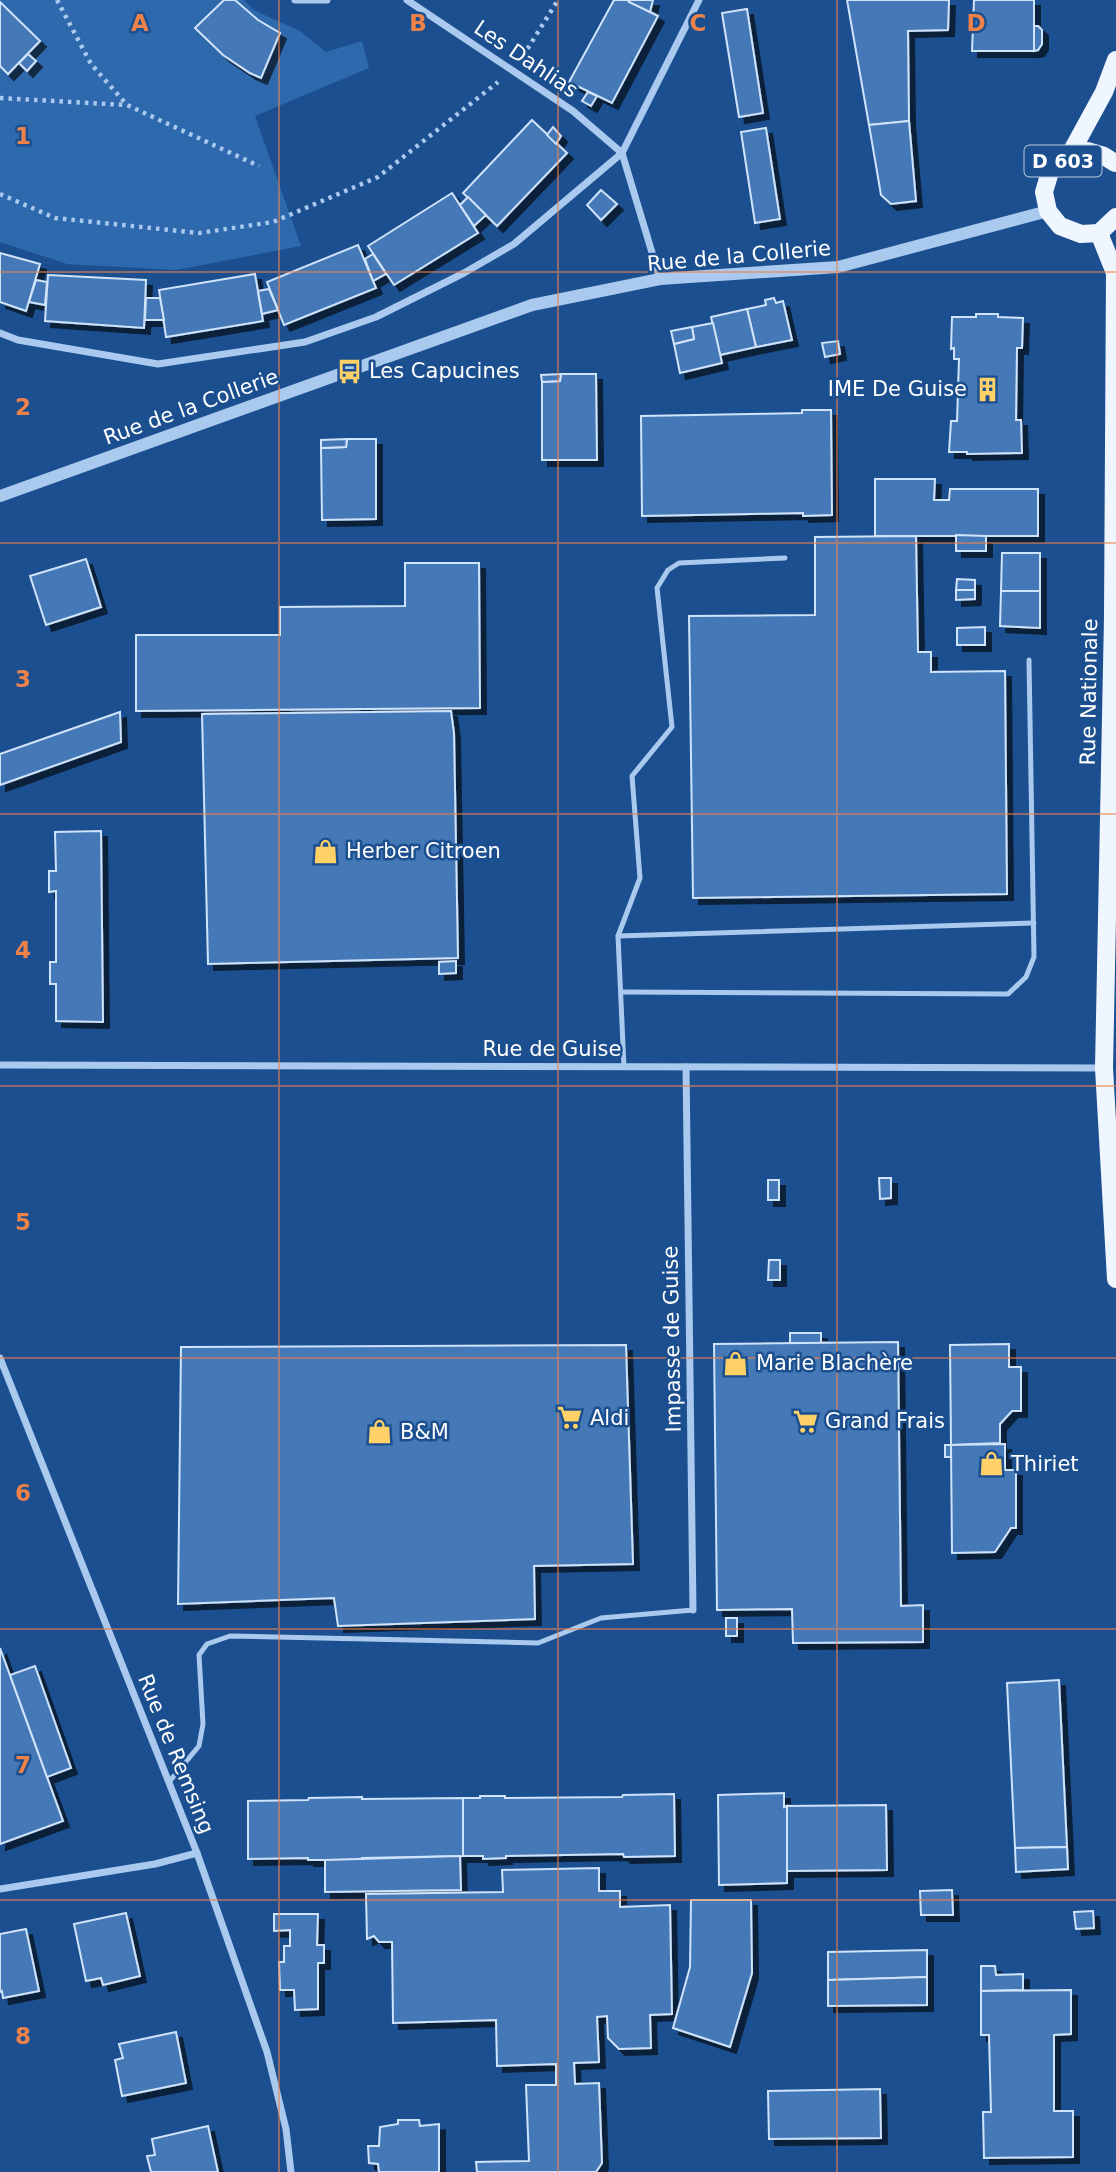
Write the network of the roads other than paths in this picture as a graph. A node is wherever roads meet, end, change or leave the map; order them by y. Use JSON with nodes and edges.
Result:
{"nodes":[{"id":1,"x":295,"y":0,"type":"edge"},
{"id":2,"x":327,"y":0,"type":"edge"},
{"id":3,"x":407,"y":0,"type":"edge"},
{"id":4,"x":699,"y":0,"type":"edge"},
{"id":5,"x":1116,"y":60,"type":"edge"},
{"id":6,"x":1116,"y":143,"type":"edge"},
{"id":7,"x":622,"y":153,"type":"junction"},
{"id":8,"x":1069,"y":156,"type":"junction"},
{"id":9,"x":1116,"y":163,"type":"edge"},
{"id":10,"x":1048,"y":211,"type":"junction"},
{"id":11,"x":1116,"y":217,"type":"edge"},
{"id":12,"x":1098,"y":233,"type":"junction"},
{"id":13,"x":660,"y":279,"type":"junction"},
{"id":14,"x":0,"y":333,"type":"edge"},
{"id":15,"x":0,"y":496,"type":"edge"},
{"id":16,"x":785,"y":558,"type":"dead end"},
{"id":17,"x":1115,"y":617,"type":"edge"},
{"id":18,"x":1029,"y":660,"type":"dead end"},
{"id":19,"x":1034,"y":923,"type":"junction"},
{"id":20,"x":618,"y":936,"type":"junction"},
{"id":21,"x":621,"y":992,"type":"junction"},
{"id":22,"x":0,"y":1065,"type":"edge"},
{"id":23,"x":624,"y":1067,"type":"junction"},
{"id":24,"x":686,"y":1067,"type":"junction"},
{"id":25,"x":1104,"y":1068,"type":"junction"},
{"id":26,"x":1116,"y":1279,"type":"edge"},
{"id":27,"x":0,"y":1358,"type":"edge"},
{"id":28,"x":693,"y":1610,"type":"joint"},
{"id":29,"x":169,"y":1783,"type":"junction"},
{"id":30,"x":197,"y":1853,"type":"junction"},
{"id":31,"x":0,"y":1889,"type":"edge"},
{"id":32,"x":291,"y":2172,"type":"edge"}],
"edges":[{"from":1,"to":2,"type":"street"},
{"from":3,"to":7,"type":"street","name":"Les Dahlias"},
{"from":4,"to":7,"type":"street"},
{"from":5,"to":8,"type":"main road","number":"D 603"},
{"from":6,"to":9,"type":"main road","number":"D 603"},
{"from":7,"to":13,"type":"street"},
{"from":7,"to":14,"type":"street"},
{"from":8,"to":9,"type":"main road","number":"D 603"},
{"from":8,"to":10,"type":"main road","number":"D 603"},
{"from":10,"to":12,"type":"main road"},
{"from":10,"to":13,"type":"street","name":"Rue de la Collerie"},
{"from":11,"to":12,"type":"main road"},
{"from":12,"to":17,"type":"main road","name":"Rue Nationale"},
{"from":13,"to":15,"type":"street","name":"Rue de la Collerie"},
{"from":16,"to":20,"type":"lane"},
{"from":17,"to":25,"type":"main road","name":"Rue Nationale"},
{"from":18,"to":19,"type":"lane"},
{"from":19,"to":20,"type":"lane"},
{"from":19,"to":21,"type":"lane"},
{"from":20,"to":21,"type":"lane"},
{"from":21,"to":23,"type":"lane"},
{"from":22,"to":23,"type":"street","name":"Rue de Guise"},
{"from":23,"to":24,"type":"street","name":"Rue de Guise"},
{"from":24,"to":25,"type":"street","name":"Rue de Guise"},
{"from":24,"to":28,"type":"street","name":"Impasse de Guise"},
{"from":25,"to":26,"type":"main road","name":"Rue Nationale"},
{"from":27,"to":29,"type":"street","name":"Rue de Remsing"},
{"from":28,"to":29,"type":"lane"},
{"from":29,"to":30,"type":"street","name":"Rue de Remsing"},
{"from":30,"to":31,"type":"street"},
{"from":30,"to":32,"type":"street","name":"Rue de Remsing"}]}
